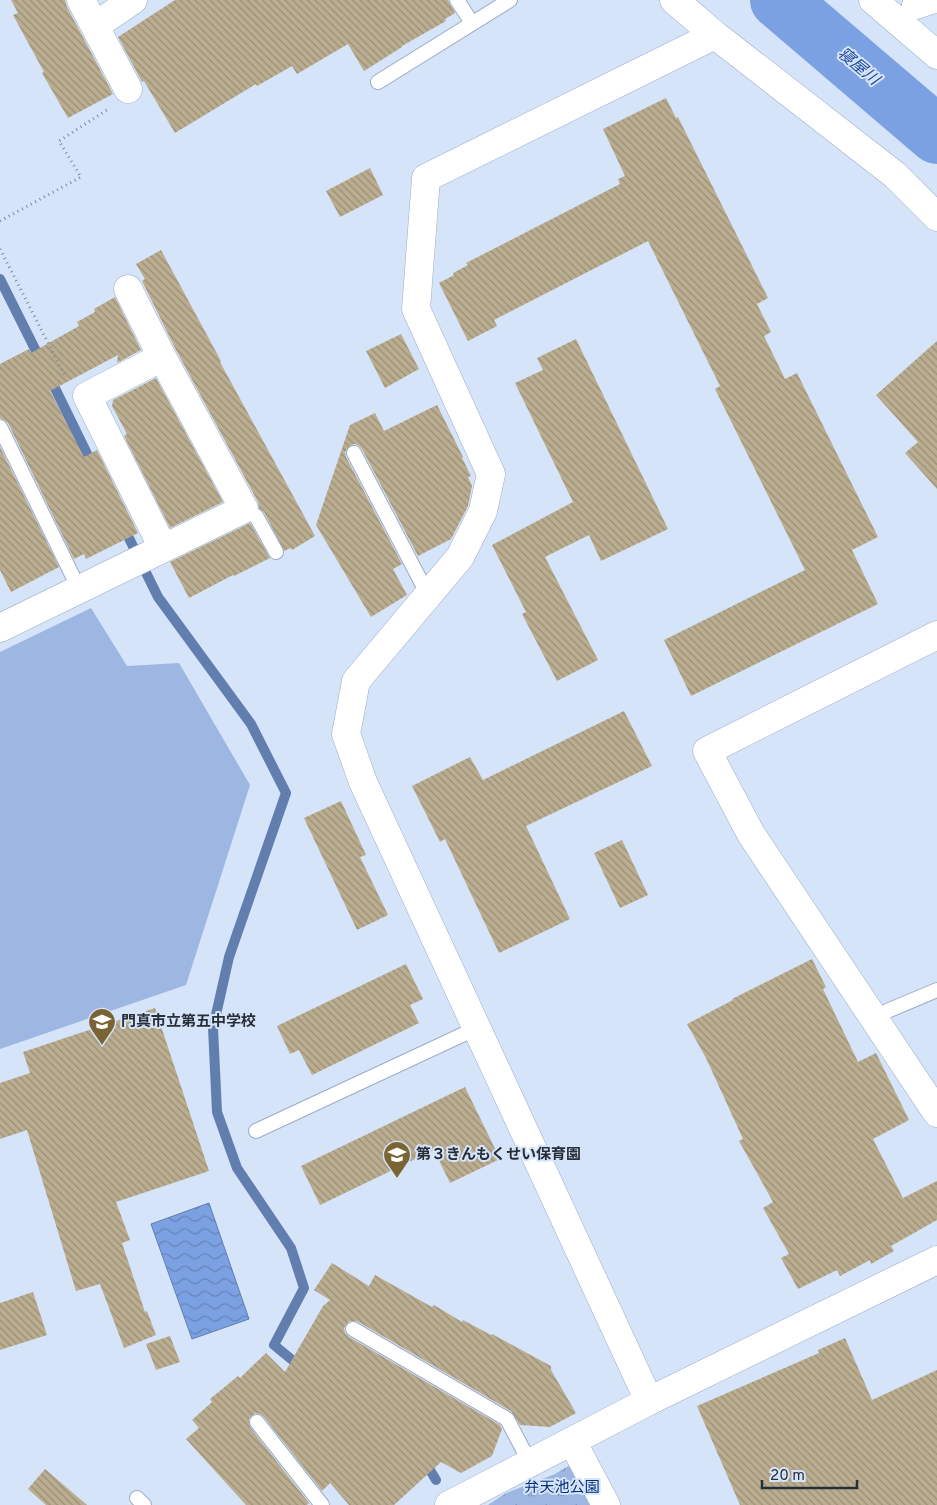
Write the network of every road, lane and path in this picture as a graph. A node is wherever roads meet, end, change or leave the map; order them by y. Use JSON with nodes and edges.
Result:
{"nodes":[{"id":1,"x":81,"y":0,"type":"edge"},
{"id":2,"x":133,"y":0,"type":"edge"},
{"id":3,"x":457,"y":0,"type":"edge"},
{"id":4,"x":510,"y":0,"type":"edge"},
{"id":5,"x":674,"y":0,"type":"edge"},
{"id":6,"x":873,"y":0,"type":"edge"},
{"id":7,"x":472,"y":23,"type":"junction"},
{"id":8,"x":95,"y":26,"type":"junction"},
{"id":9,"x":715,"y":35,"type":"junction"},
{"id":10,"x":937,"y":55,"type":"edge"},
{"id":11,"x":378,"y":82,"type":"dead end"},
{"id":12,"x":128,"y":89,"type":"joint"},
{"id":13,"x":937,"y":217,"type":"edge"},
{"id":14,"x":0,"y":221,"type":"edge"},
{"id":15,"x":128,"y":289,"type":"dead end"},
{"id":16,"x":162,"y":357,"type":"junction"},
{"id":17,"x":0,"y":427,"type":"edge"},
{"id":18,"x":354,"y":453,"type":"dead end"},
{"id":19,"x":244,"y":509,"type":"junction"},
{"id":20,"x":276,"y":552,"type":"dead end"},
{"id":21,"x":149,"y":555,"type":"junction"},
{"id":22,"x":79,"y":589,"type":"junction"},
{"id":23,"x":428,"y":596,"type":"junction"},
{"id":24,"x":0,"y":628,"type":"edge"},
{"id":25,"x":937,"y":635,"type":"edge"},
{"id":26,"x":937,"y":990,"type":"edge"},
{"id":27,"x":873,"y":1017,"type":"junction"},
{"id":28,"x":477,"y":1028,"type":"junction"},
{"id":29,"x":937,"y":1113,"type":"edge"},
{"id":30,"x":256,"y":1131,"type":"dead end"},
{"id":31,"x":937,"y":1260,"type":"edge"},
{"id":32,"x":353,"y":1329,"type":"dead end"},
{"id":33,"x":649,"y":1401,"type":"junction"},
{"id":34,"x":257,"y":1422,"type":"dead end"},
{"id":35,"x":572,"y":1441,"type":"junction"},
{"id":36,"x":530,"y":1463,"type":"junction"},
{"id":37,"x":322,"y":1505,"type":"edge"},
{"id":38,"x":449,"y":1505,"type":"edge"},
{"id":39,"x":606,"y":1505,"type":"edge"}],
"edges":[{"from":1,"to":8,"type":"street"},
{"from":2,"to":8,"type":"street"},
{"from":3,"to":7,"type":"lane"},
{"from":4,"to":7,"type":"lane"},
{"from":5,"to":9,"type":"street"},
{"from":6,"to":10,"type":"street"},
{"from":7,"to":11,"type":"lane"},
{"from":8,"to":12,"type":"street"},
{"from":9,"to":13,"type":"street"},
{"from":9,"to":23,"type":"street"},
{"from":12,"to":14,"type":"path"},
{"from":15,"to":16,"type":"street"},
{"from":16,"to":19,"type":"street"},
{"from":16,"to":21,"type":"street"},
{"from":17,"to":22,"type":"lane"},
{"from":18,"to":23,"type":"lane"},
{"from":19,"to":20,"type":"lane"},
{"from":19,"to":21,"type":"street"},
{"from":21,"to":22,"type":"street"},
{"from":22,"to":24,"type":"street"},
{"from":23,"to":28,"type":"street"},
{"from":25,"to":27,"type":"street"},
{"from":26,"to":27,"type":"lane"},
{"from":27,"to":29,"type":"street"},
{"from":28,"to":30,"type":"lane"},
{"from":28,"to":33,"type":"street"},
{"from":31,"to":33,"type":"street"},
{"from":32,"to":36,"type":"lane"},
{"from":33,"to":35,"type":"street"},
{"from":34,"to":37,"type":"lane"},
{"from":35,"to":36,"type":"street"},
{"from":35,"to":39,"type":"street"},
{"from":36,"to":38,"type":"street"}]}
